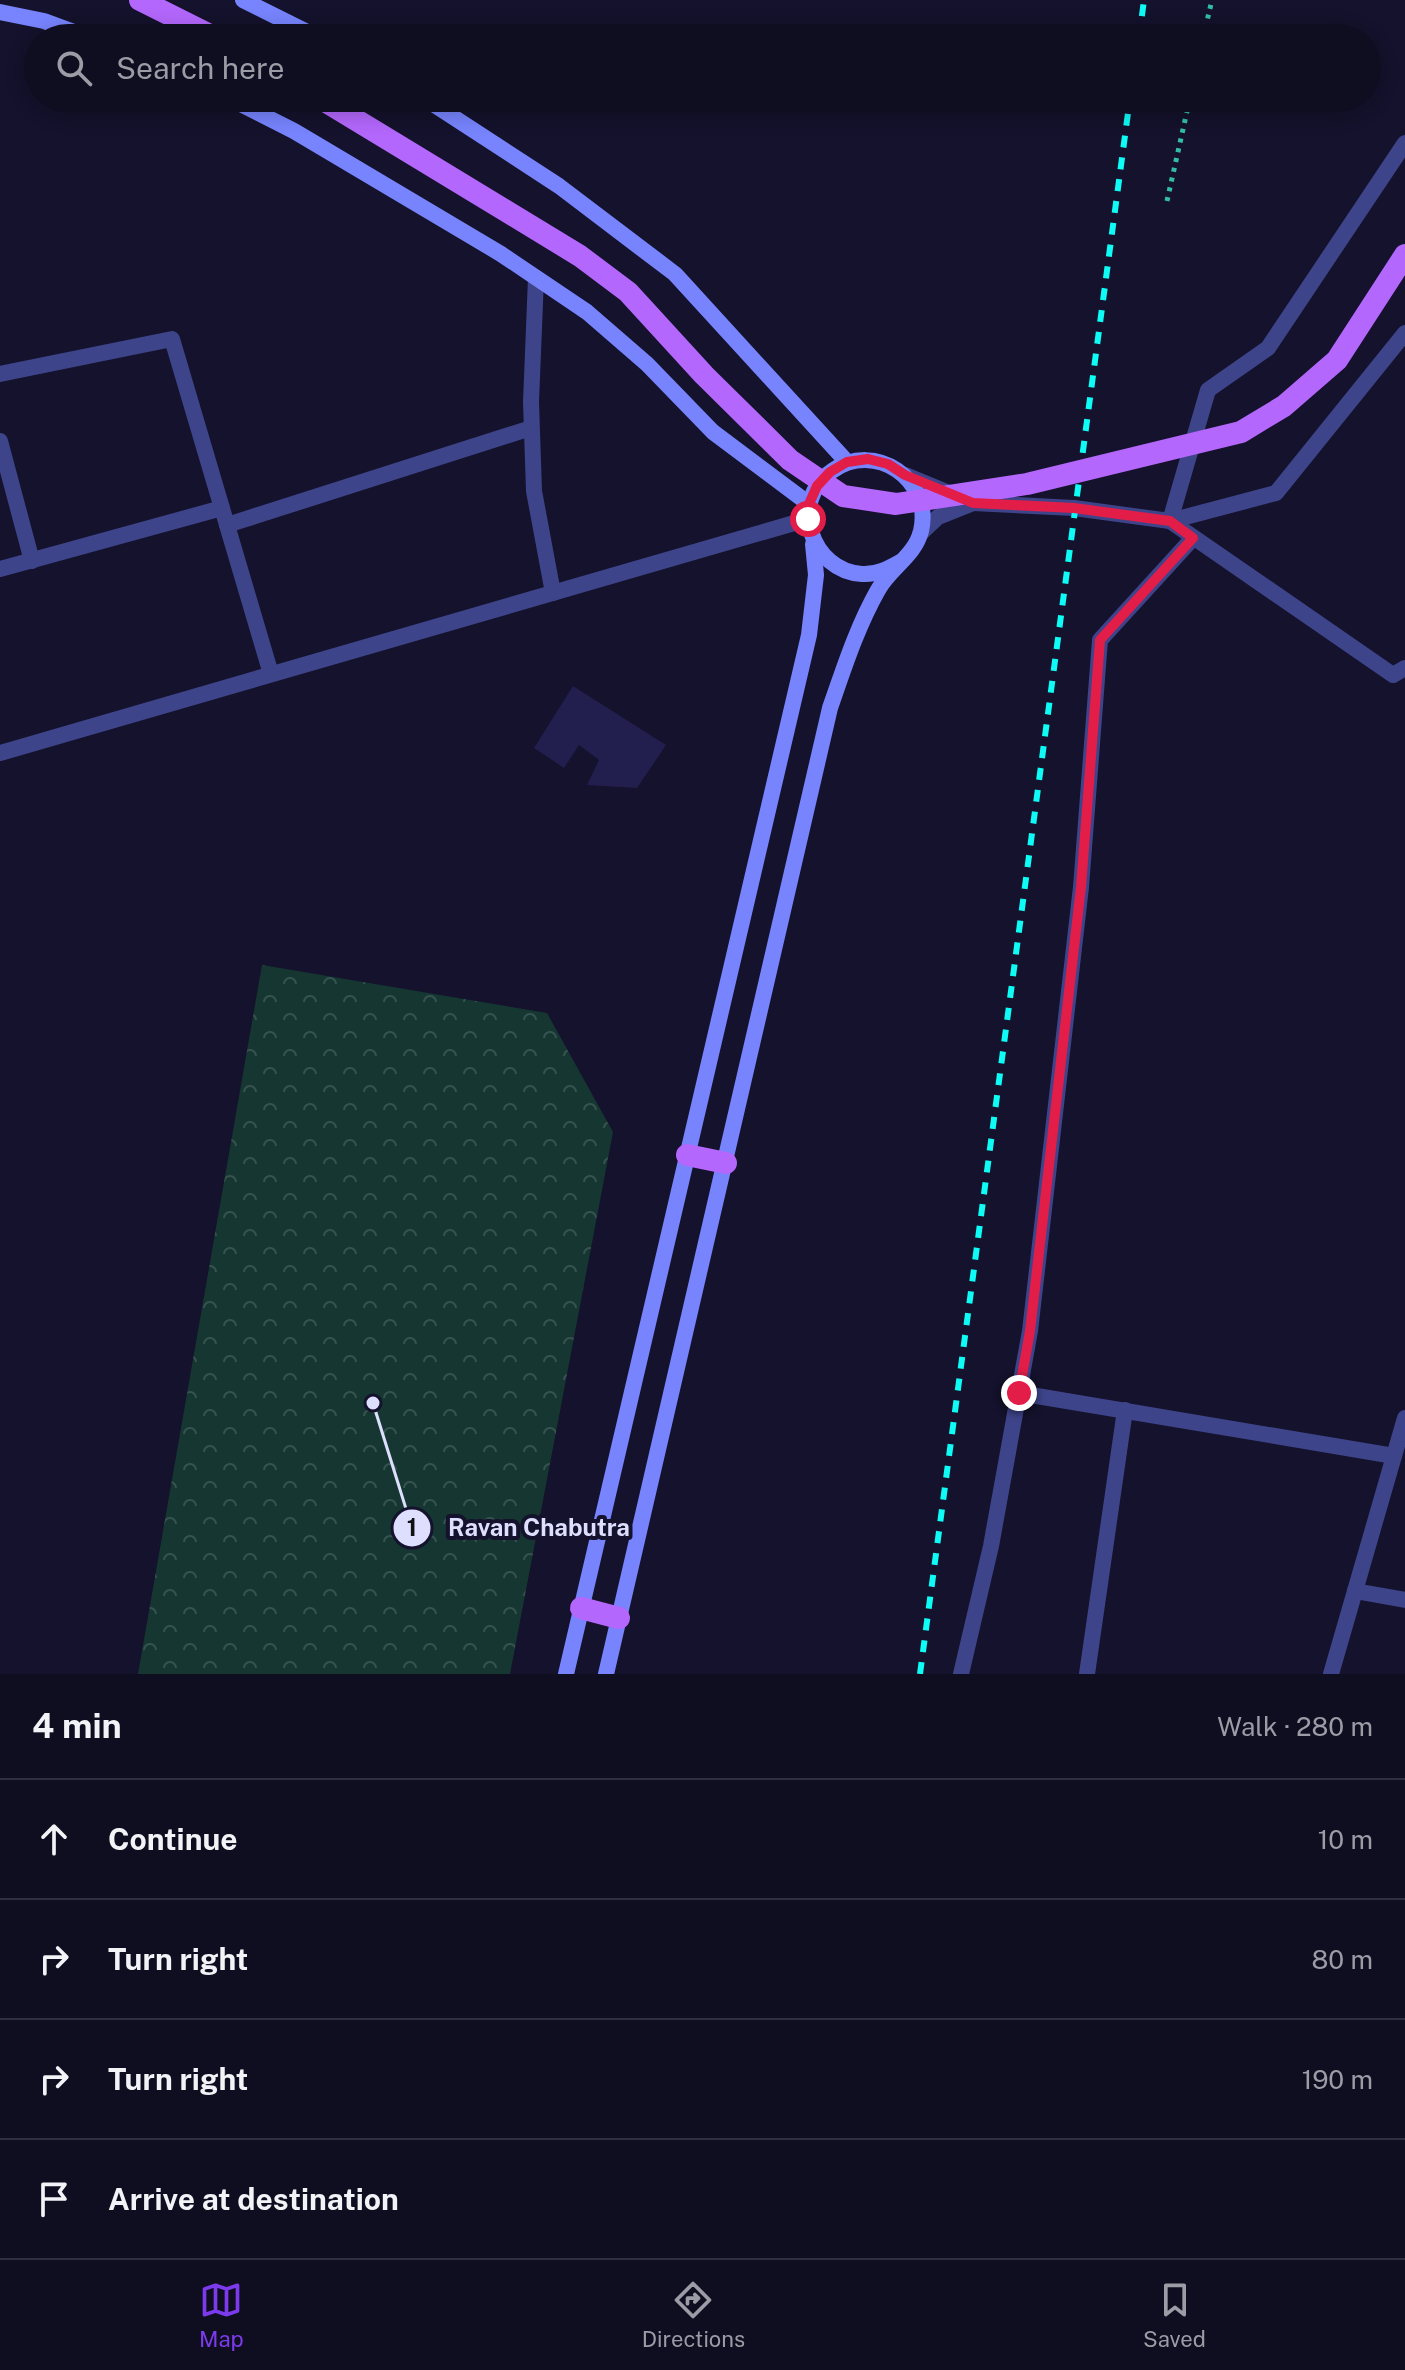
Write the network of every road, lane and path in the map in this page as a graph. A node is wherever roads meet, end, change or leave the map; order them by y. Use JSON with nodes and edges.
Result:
{"nodes":[{"id":1,"x":140,"y":0,"type":"edge"},
{"id":2,"x":243,"y":0,"type":"edge"},
{"id":3,"x":1212,"y":0,"type":"edge"},
{"id":4,"x":0,"y":12,"type":"edge"},
{"id":5,"x":52,"y":24,"type":"edge"},
{"id":6,"x":188,"y":24,"type":"edge"},
{"id":7,"x":296,"y":24,"type":"edge"},
{"id":8,"x":1206,"y":24,"type":"edge"},
{"id":9,"x":257,"y":112,"type":"edge"},
{"id":10,"x":343,"y":112,"type":"edge"},
{"id":11,"x":445,"y":112,"type":"edge"},
{"id":12,"x":1187,"y":112,"type":"edge"},
{"id":13,"x":1405,"y":143,"type":"edge"},
{"id":14,"x":1167,"y":201,"type":"dead end"},
{"id":15,"x":1405,"y":255,"type":"edge"},
{"id":16,"x":536,"y":278,"type":"junction"},
{"id":17,"x":1405,"y":333,"type":"edge"},
{"id":18,"x":0,"y":374,"type":"edge"},
{"id":19,"x":531,"y":428,"type":"junction"},
{"id":20,"x":0,"y":441,"type":"edge"},
{"id":21,"x":847,"y":462,"type":"junction"},
{"id":22,"x":905,"y":475,"type":"junction"},
{"id":23,"x":973,"y":503,"type":"junction"},
{"id":24,"x":222,"y":508,"type":"junction"},
{"id":25,"x":808,"y":512,"type":"junction"},
{"id":26,"x":1170,"y":521,"type":"junction"},
{"id":27,"x":227,"y":525,"type":"junction"},
{"id":28,"x":920,"y":534,"type":"junction"},
{"id":29,"x":1193,"y":538,"type":"junction"},
{"id":30,"x":812,"y":539,"type":"junction"},
{"id":31,"x":32,"y":561,"type":"junction"},
{"id":32,"x":902,"y":561,"type":"junction"},
{"id":33,"x":0,"y":569,"type":"edge"},
{"id":34,"x":553,"y":593,"type":"junction"},
{"id":35,"x":271,"y":674,"type":"junction"},
{"id":36,"x":1401,"y":675,"type":"edge"},
{"id":37,"x":0,"y":753,"type":"edge"},
{"id":38,"x":687,"y":1155,"type":"junction"},
{"id":39,"x":726,"y":1163,"type":"junction"},
{"id":40,"x":1019,"y":1393,"type":"junction"},
{"id":41,"x":1125,"y":1410,"type":"junction"},
{"id":42,"x":1405,"y":1418,"type":"edge"},
{"id":43,"x":1394,"y":1456,"type":"junction"},
{"id":44,"x":1355,"y":1591,"type":"junction"},
{"id":45,"x":1405,"y":1600,"type":"edge"},
{"id":46,"x":581,"y":1608,"type":"junction"},
{"id":47,"x":619,"y":1618,"type":"junction"},
{"id":48,"x":566,"y":1674,"type":"edge"},
{"id":49,"x":606,"y":1674,"type":"edge"},
{"id":50,"x":961,"y":1674,"type":"edge"},
{"id":51,"x":1087,"y":1674,"type":"edge"},
{"id":52,"x":1331,"y":1674,"type":"edge"}],
"edges":[{"from":1,"to":6,"type":"main road"},
{"from":2,"to":7,"type":"main road"},
{"from":3,"to":8,"type":"path"},
{"from":4,"to":5,"type":"main road"},
{"from":9,"to":16,"type":"main road"},
{"from":10,"to":15,"type":"main road","bridge":true},
{"from":11,"to":21,"type":"main road"},
{"from":12,"to":14,"type":"path"},
{"from":13,"to":26,"type":"street"},
{"from":16,"to":19,"type":"street"},
{"from":16,"to":25,"type":"main road"},
{"from":17,"to":26,"type":"street"},
{"from":18,"to":24,"type":"street"},
{"from":19,"to":27,"type":"street"},
{"from":19,"to":34,"type":"street"},
{"from":20,"to":31,"type":"street"},
{"from":21,"to":22,"type":"main road"},
{"from":21,"to":25,"type":"main road"},
{"from":22,"to":23,"type":"street"},
{"from":22,"to":28,"type":"main road"},
{"from":23,"to":26,"type":"street"},
{"from":23,"to":28,"type":"street"},
{"from":24,"to":27,"type":"street"},
{"from":24,"to":31,"type":"street"},
{"from":25,"to":30,"type":"main road"},
{"from":25,"to":34,"type":"street"},
{"from":26,"to":29,"type":"street"},
{"from":27,"to":35,"type":"street"},
{"from":28,"to":32,"type":"main road"},
{"from":29,"to":36,"type":"street"},
{"from":29,"to":40,"type":"street"},
{"from":30,"to":32,"type":"main road"},
{"from":30,"to":38,"type":"main road"},
{"from":31,"to":33,"type":"street"},
{"from":32,"to":39,"type":"main road"},
{"from":34,"to":35,"type":"street"},
{"from":35,"to":37,"type":"street"},
{"from":38,"to":39,"type":"main road"},
{"from":38,"to":46,"type":"main road"},
{"from":39,"to":47,"type":"main road"},
{"from":40,"to":41,"type":"street"},
{"from":40,"to":50,"type":"street"},
{"from":41,"to":43,"type":"street"},
{"from":41,"to":51,"type":"street"},
{"from":42,"to":43,"type":"street"},
{"from":43,"to":44,"type":"street"},
{"from":44,"to":45,"type":"street"},
{"from":44,"to":52,"type":"street"},
{"from":46,"to":47,"type":"main road"},
{"from":46,"to":48,"type":"main road"},
{"from":47,"to":49,"type":"main road"}]}
